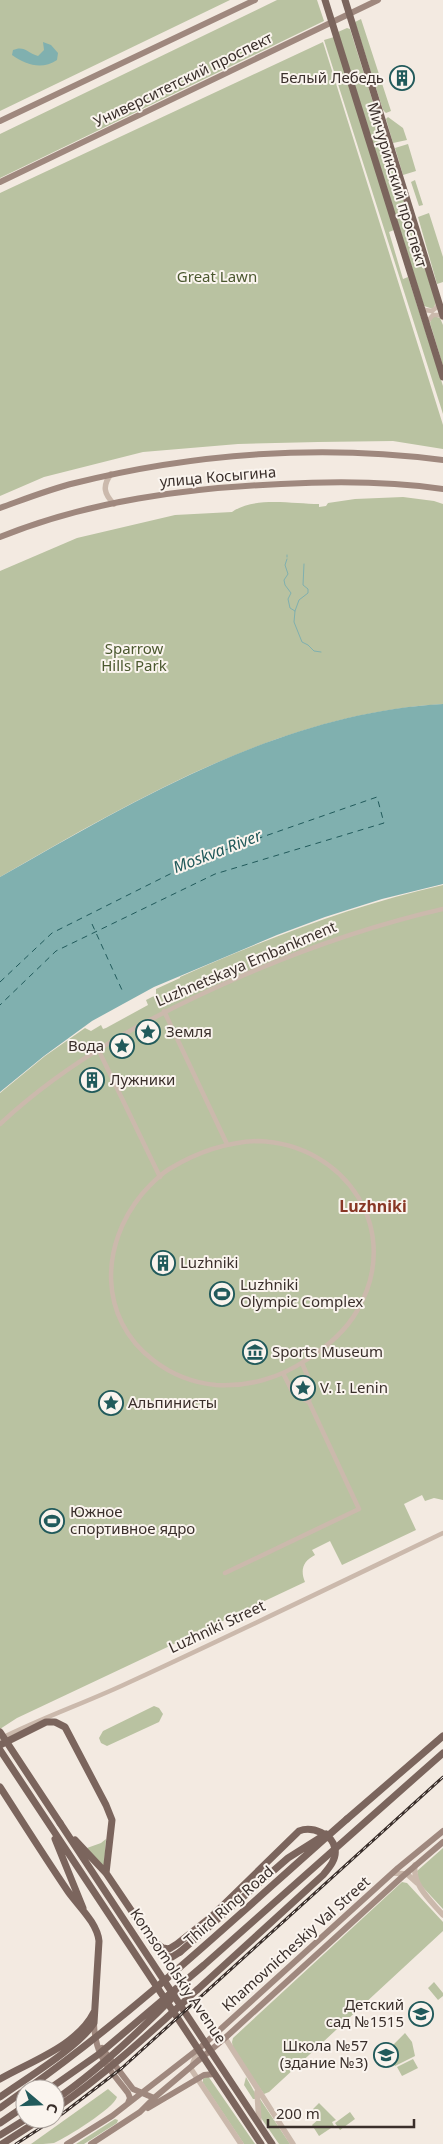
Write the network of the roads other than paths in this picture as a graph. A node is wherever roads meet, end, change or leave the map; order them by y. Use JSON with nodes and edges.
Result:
{"nodes":[{"id":1,"x":255,"y":0,"type":"edge"},
{"id":2,"x":325,"y":0,"type":"edge"},
{"id":3,"x":345,"y":0,"type":"edge"},
{"id":4,"x":378,"y":0,"type":"edge"},
{"id":5,"x":349,"y":14,"type":"junction"},
{"id":6,"x":332,"y":22,"type":"junction"},
{"id":7,"x":0,"y":120,"type":"edge"},
{"id":8,"x":0,"y":182,"type":"edge"},
{"id":9,"x":438,"y":301,"type":"junction"},
{"id":10,"x":421,"y":306,"type":"junction"},
{"id":11,"x":443,"y":317,"type":"edge"},
{"id":12,"x":427,"y":325,"type":"junction"},
{"id":13,"x":443,"y":377,"type":"edge"},
{"id":14,"x":443,"y":460,"type":"edge"},
{"id":15,"x":111,"y":474,"type":"junction"},
{"id":16,"x":96,"y":478,"type":"junction"},
{"id":17,"x":443,"y":489,"type":"edge"},
{"id":18,"x":114,"y":504,"type":"junction"},
{"id":19,"x":100,"y":507,"type":"junction"},
{"id":20,"x":0,"y":508,"type":"edge"},
{"id":21,"x":0,"y":537,"type":"edge"},
{"id":22,"x":443,"y":909,"type":"edge"},
{"id":23,"x":164,"y":1011,"type":"junction"},
{"id":24,"x":98,"y":1049,"type":"junction"},
{"id":25,"x":0,"y":1124,"type":"edge"},
{"id":26,"x":228,"y":1144,"type":"junction"},
{"id":27,"x":160,"y":1177,"type":"junction"},
{"id":28,"x":302,"y":1364,"type":"junction"},
{"id":29,"x":283,"y":1373,"type":"junction"},
{"id":30,"x":309,"y":1402,"type":"junction"},
{"id":31,"x":443,"y":1533,"type":"edge"},
{"id":32,"x":225,"y":1573,"type":"dead end"},
{"id":33,"x":0,"y":1732,"type":"edge"},
{"id":34,"x":443,"y":1736,"type":"edge"},
{"id":35,"x":0,"y":1739,"type":"edge"},
{"id":36,"x":0,"y":1745,"type":"edge"},
{"id":37,"x":0,"y":1750,"type":"edge"},
{"id":38,"x":443,"y":1753,"type":"edge"},
{"id":39,"x":0,"y":1787,"type":"edge"},
{"id":40,"x":46,"y":1818,"type":"junction"},
{"id":41,"x":347,"y":1819,"type":"junction"},
{"id":42,"x":62,"y":1826,"type":"junction"},
{"id":43,"x":443,"y":1831,"type":"edge"},
{"id":44,"x":442,"y":1842,"type":"edge"},
{"id":45,"x":415,"y":1865,"type":"junction"},
{"id":46,"x":106,"y":1872,"type":"junction"},
{"id":47,"x":393,"y":1873,"type":"junction"},
{"id":48,"x":403,"y":1875,"type":"junction"},
{"id":49,"x":420,"y":1886,"type":"junction"},
{"id":50,"x":443,"y":1915,"type":"edge"},
{"id":51,"x":87,"y":1916,"type":"junction"},
{"id":52,"x":150,"y":1940,"type":"junction"},
{"id":53,"x":204,"y":1965,"type":"junction"},
{"id":54,"x":160,"y":1973,"type":"junction"},
{"id":55,"x":96,"y":2007,"type":"junction"},
{"id":56,"x":94,"y":2023,"type":"junction"},
{"id":57,"x":95,"y":2033,"type":"junction"},
{"id":58,"x":225,"y":2038,"type":"junction"},
{"id":59,"x":206,"y":2042,"type":"junction"},
{"id":60,"x":198,"y":2049,"type":"junction"},
{"id":61,"x":211,"y":2050,"type":"junction"},
{"id":62,"x":203,"y":2057,"type":"junction"},
{"id":63,"x":191,"y":2069,"type":"junction"},
{"id":64,"x":214,"y":2074,"type":"junction"},
{"id":65,"x":197,"y":2078,"type":"junction"},
{"id":66,"x":0,"y":2079,"type":"edge"},
{"id":67,"x":41,"y":2079,"type":"edge"},
{"id":68,"x":63,"y":2079,"type":"edge"},
{"id":69,"x":255,"y":2086,"type":"junction"},
{"id":70,"x":65,"y":2093,"type":"edge"},
{"id":71,"x":140,"y":2094,"type":"junction"},
{"id":72,"x":0,"y":2097,"type":"edge"},
{"id":73,"x":15,"y":2098,"type":"edge"},
{"id":74,"x":154,"y":2098,"type":"junction"},
{"id":75,"x":65,"y":2102,"type":"edge"},
{"id":76,"x":128,"y":2103,"type":"junction"},
{"id":77,"x":0,"y":2108,"type":"edge"},
{"id":78,"x":140,"y":2112,"type":"junction"},
{"id":79,"x":15,"y":2113,"type":"edge"},
{"id":80,"x":0,"y":2123,"type":"edge"},
{"id":81,"x":259,"y":2124,"type":"junction"},
{"id":82,"x":15,"y":2127,"type":"edge"},
{"id":83,"x":25,"y":2129,"type":"edge"},
{"id":84,"x":0,"y":2135,"type":"edge"},
{"id":85,"x":2,"y":2144,"type":"edge"},
{"id":86,"x":67,"y":2144,"type":"edge"},
{"id":87,"x":91,"y":2144,"type":"edge"},
{"id":88,"x":241,"y":2144,"type":"edge"},
{"id":89,"x":261,"y":2144,"type":"edge"},
{"id":90,"x":272,"y":2144,"type":"edge"},
{"id":91,"x":293,"y":2144,"type":"edge"}],
"edges":[{"from":1,"to":7,"type":"main road"},
{"from":2,"to":6,"type":"main road","name":"Мичуринский проспект"},
{"from":3,"to":5,"type":"main road","name":"Мичуринский проспект"},
{"from":4,"to":5,"type":"main road","name":"Университетский проспект"},
{"from":5,"to":6,"type":"main road","name":"Университетский проспект"},
{"from":5,"to":9,"type":"main road","name":"Мичуринский проспект"},
{"from":6,"to":8,"type":"main road","name":"Университетский проспект"},
{"from":6,"to":10,"type":"main road","name":"Мичуринский проспект"},
{"from":9,"to":10,"type":"street"},
{"from":9,"to":11,"type":"main road","name":"Мичуринский проспект"},
{"from":10,"to":12,"type":"main road","name":"Мичуринский проспект"},
{"from":11,"to":12,"type":"street"},
{"from":12,"to":13,"type":"main road","name":"Мичуринский проспект"},
{"from":14,"to":15,"type":"main road","name":"улица Косыгина"},
{"from":15,"to":16,"type":"main road","name":"улица Косыгина"},
{"from":15,"to":18,"type":"street"},
{"from":16,"to":19,"type":"street"},
{"from":16,"to":20,"type":"main road","name":"улица Косыгина"},
{"from":17,"to":18,"type":"main road","name":"улица Косыгина"},
{"from":18,"to":19,"type":"main road","name":"улица Косыгина"},
{"from":19,"to":21,"type":"main road","name":"улица Косыгина"},
{"from":22,"to":23,"type":"street","name":"Luzhnetskaya Embankment"},
{"from":23,"to":24,"type":"street","name":"Luzhnetskaya Embankment"},
{"from":23,"to":26,"type":"street"},
{"from":24,"to":25,"type":"street","name":"Luzhnetskaya Embankment"},
{"from":24,"to":27,"type":"street"},
{"from":26,"to":27,"type":"street"},
{"from":26,"to":28,"type":"street"},
{"from":27,"to":29,"type":"street"},
{"from":28,"to":29,"type":"street"},
{"from":28,"to":30,"type":"street"},
{"from":29,"to":30,"type":"street"},
{"from":30,"to":32,"type":"street"},
{"from":31,"to":35,"type":"street","name":"Luzhniki Street"},
{"from":33,"to":42,"type":"main road","bridge":true},
{"from":34,"to":41,"type":"main road","name":"Third Ring Road"},
{"from":36,"to":46,"type":"main road"},
{"from":37,"to":40,"type":"main road"},
{"from":38,"to":53,"type":"main road","name":"Third Ring Road","bridge":true},
{"from":39,"to":51,"type":"main road"},
{"from":40,"to":51,"type":"main road"},
{"from":40,"to":60,"type":"main road","name":"Komsomolskiy Avenue"},
{"from":41,"to":52,"type":"main road","bridge":true},
{"from":41,"to":67,"type":"main road","name":"Third Ring Road","bridge":true},
{"from":42,"to":46,"type":"main road"},
{"from":42,"to":54,"type":"main road","name":"Komsomolskiy Avenue"},
{"from":43,"to":47,"type":"main road","name":"Khamovnicheskiy Val Street"},
{"from":44,"to":45,"type":"main road","name":"Khamovnicheskiy Val Street"},
{"from":45,"to":48,"type":"main road","name":"Khamovnicheskiy Val Street"},
{"from":45,"to":49,"type":"street"},
{"from":46,"to":52,"type":"main road"},
{"from":47,"to":48,"type":"street"},
{"from":47,"to":59,"type":"main road","name":"Khamovnicheskiy Val Street"},
{"from":48,"to":49,"type":"street"},
{"from":48,"to":58,"type":"main road","name":"Khamovnicheskiy Val Street"},
{"from":49,"to":50,"type":"street"},
{"from":51,"to":55,"type":"main road"},
{"from":52,"to":54,"type":"main road"},
{"from":52,"to":75,"type":"main road","bridge":true},
{"from":53,"to":68,"type":"main road","name":"Third Ring Road","bridge":true},
{"from":53,"to":70,"type":"main road","bridge":true},
{"from":54,"to":59,"type":"main road","name":"Komsomolskiy Avenue"},
{"from":55,"to":56,"type":"main road"},
{"from":55,"to":66,"type":"main road"},
{"from":56,"to":57,"type":"main road"},
{"from":56,"to":72,"type":"main road"},
{"from":57,"to":71,"type":"main road"},
{"from":57,"to":76,"type":"main road"},
{"from":58,"to":61,"type":"main road","name":"Khamovnicheskiy Val Street"},
{"from":58,"to":69,"type":"street","name":"Komsomolskiy Avenue"},
{"from":59,"to":60,"type":"main road","name":"Khamovnicheskiy Val Street"},
{"from":59,"to":61,"type":"main road","name":"Komsomolskiy Avenue"},
{"from":60,"to":62,"type":"main road","name":"Komsomolskiy Avenue"},
{"from":60,"to":63,"type":"street","name":"Komsomolskiy Avenue"},
{"from":60,"to":71,"type":"main road","name":"Khamovnicheskiy Val Street"},
{"from":61,"to":62,"type":"main road","name":"Khamovnicheskiy Val Street"},
{"from":61,"to":81,"type":"main road","name":"Komsomolskiy Avenue"},
{"from":62,"to":63,"type":"main road","name":"Khamovnicheskiy Val Street"},
{"from":62,"to":64,"type":"main road","name":"Komsomolskiy Avenue"},
{"from":63,"to":65,"type":"street"},
{"from":63,"to":74,"type":"main road","name":"Khamovnicheskiy Val Street"},
{"from":64,"to":65,"type":"main road"},
{"from":64,"to":89,"type":"main road","name":"Komsomolskiy Avenue"},
{"from":65,"to":78,"type":"main road"},
{"from":65,"to":88,"type":"street"},
{"from":69,"to":81,"type":"street"},
{"from":69,"to":91,"type":"street","name":"Komsomolskiy Avenue"},
{"from":71,"to":74,"type":"main road"},
{"from":71,"to":76,"type":"main road","name":"Khamovnicheskiy Val Street"},
{"from":73,"to":77,"type":"main road","name":"Third Ring Road"},
{"from":74,"to":78,"type":"main road","name":"Khamovnicheskiy Val Street"},
{"from":76,"to":86,"type":"main road","name":"Khamovnicheskiy Val Street"},
{"from":78,"to":87,"type":"main road","name":"Khamovnicheskiy Val Street"},
{"from":79,"to":80,"type":"main road"},
{"from":81,"to":90,"type":"main road","name":"Komsomolskiy Avenue"},
{"from":82,"to":84,"type":"main road"},
{"from":83,"to":85,"type":"main road"}]}
